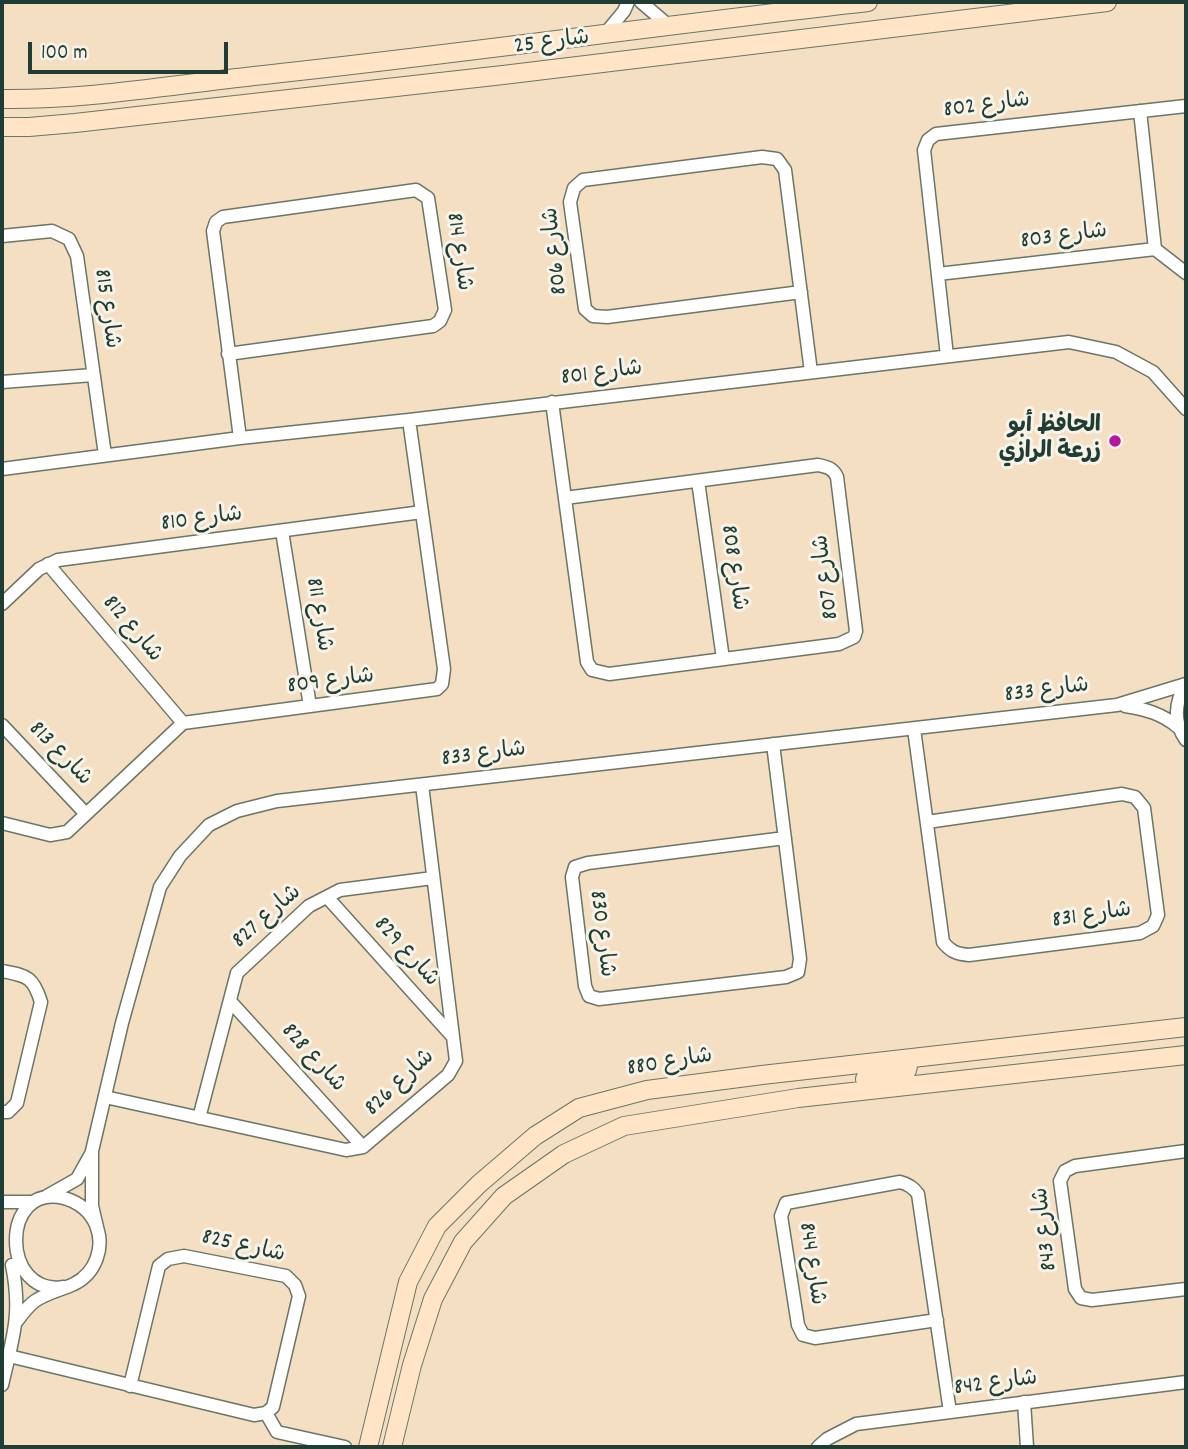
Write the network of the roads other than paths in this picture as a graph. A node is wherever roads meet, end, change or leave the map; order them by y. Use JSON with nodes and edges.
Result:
{"nodes":[{"id":1,"x":628,"y":2,"type":"edge"},
{"id":2,"x":641,"y":2,"type":"edge"},
{"id":3,"x":868,"y":2,"type":"edge"},
{"id":4,"x":1107,"y":2,"type":"edge"},
{"id":5,"x":668,"y":25,"type":"junction"},
{"id":6,"x":605,"y":34,"type":"junction"},
{"id":7,"x":479,"y":50,"type":"junction"},
{"id":8,"x":480,"y":77,"type":"junction"},
{"id":9,"x":2,"y":99,"type":"edge"},
{"id":10,"x":1186,"y":106,"type":"edge"},
{"id":11,"x":1140,"y":111,"type":"junction"},
{"id":12,"x":2,"y":127,"type":"edge"},
{"id":13,"x":2,"y":236,"type":"edge"},
{"id":14,"x":1155,"y":248,"type":"junction"},
{"id":15,"x":1184,"y":267,"type":"edge"},
{"id":16,"x":938,"y":274,"type":"junction"},
{"id":17,"x":801,"y":292,"type":"junction"},
{"id":18,"x":228,"y":354,"type":"junction"},
{"id":19,"x":947,"y":356,"type":"junction"},
{"id":20,"x":811,"y":372,"type":"junction"},
{"id":21,"x":93,"y":375,"type":"junction"},
{"id":22,"x":2,"y":382,"type":"edge"},
{"id":23,"x":552,"y":402,"type":"junction"},
{"id":24,"x":1186,"y":409,"type":"edge"},
{"id":25,"x":409,"y":420,"type":"junction"},
{"id":26,"x":240,"y":438,"type":"junction"},
{"id":27,"x":105,"y":455,"type":"junction"},
{"id":28,"x":2,"y":469,"type":"edge"},
{"id":29,"x":698,"y":481,"type":"junction"},
{"id":30,"x":565,"y":498,"type":"junction"},
{"id":31,"x":422,"y":512,"type":"junction"},
{"id":32,"x":282,"y":531,"type":"junction"},
{"id":33,"x":48,"y":564,"type":"junction"},
{"id":34,"x":2,"y":604,"type":"edge"},
{"id":35,"x":723,"y":660,"type":"junction"},
{"id":36,"x":1186,"y":684,"type":"edge"},
{"id":37,"x":1118,"y":705,"type":"junction"},
{"id":38,"x":310,"y":706,"type":"junction"},
{"id":39,"x":183,"y":723,"type":"junction"},
{"id":40,"x":2,"y":725,"type":"edge"},
{"id":41,"x":1178,"y":727,"type":"junction"},
{"id":42,"x":914,"y":729,"type":"junction"},
{"id":43,"x":1186,"y":740,"type":"edge"},
{"id":44,"x":773,"y":744,"type":"junction"},
{"id":45,"x":422,"y":785,"type":"junction"},
{"id":46,"x":85,"y":813,"type":"junction"},
{"id":47,"x":927,"y":822,"type":"junction"},
{"id":48,"x":2,"y":823,"type":"edge"},
{"id":49,"x":785,"y":838,"type":"junction"},
{"id":50,"x":433,"y":878,"type":"junction"},
{"id":51,"x":327,"y":897,"type":"junction"},
{"id":52,"x":2,"y":971,"type":"edge"},
{"id":53,"x":230,"y":1000,"type":"junction"},
{"id":54,"x":1186,"y":1027,"type":"edge"},
{"id":55,"x":453,"y":1037,"type":"junction"},
{"id":56,"x":1102,"y":1037,"type":"junction"},
{"id":57,"x":1186,"y":1055,"type":"edge"},
{"id":58,"x":904,"y":1059,"type":"junction"},
{"id":59,"x":974,"y":1078,"type":"junction"},
{"id":60,"x":105,"y":1097,"type":"junction"},
{"id":61,"x":798,"y":1098,"type":"junction"},
{"id":62,"x":2,"y":1112,"type":"edge"},
{"id":63,"x":199,"y":1118,"type":"junction"},
{"id":64,"x":363,"y":1147,"type":"junction"},
{"id":65,"x":92,"y":1151,"type":"junction"},
{"id":66,"x":1186,"y":1151,"type":"edge"},
{"id":67,"x":37,"y":1200,"type":"junction"},
{"id":68,"x":2,"y":1202,"type":"edge"},
{"id":69,"x":97,"y":1227,"type":"junction"},
{"id":70,"x":5,"y":1241,"type":"edge"},
{"id":71,"x":10,"y":1260,"type":"junction"},
{"id":72,"x":64,"y":1287,"type":"junction"},
{"id":73,"x":1186,"y":1289,"type":"edge"},
{"id":74,"x":937,"y":1320,"type":"junction"},
{"id":75,"x":17,"y":1321,"type":"junction"},
{"id":76,"x":9,"y":1356,"type":"junction"},
{"id":77,"x":1186,"y":1382,"type":"edge"},
{"id":78,"x":2,"y":1385,"type":"edge"},
{"id":79,"x":130,"y":1387,"type":"junction"},
{"id":80,"x":1024,"y":1402,"type":"junction"},
{"id":81,"x":950,"y":1412,"type":"junction"},
{"id":82,"x":266,"y":1413,"type":"junction"},
{"id":83,"x":345,"y":1447,"type":"edge"},
{"id":84,"x":368,"y":1447,"type":"edge"},
{"id":85,"x":393,"y":1447,"type":"edge"},
{"id":86,"x":818,"y":1447,"type":"edge"},
{"id":87,"x":1027,"y":1447,"type":"edge"}],
"edges":[{"from":1,"to":6,"type":"street"},
{"from":2,"to":5,"type":"street"},
{"from":3,"to":5,"type":"street","name":"شارع 25"},
{"from":4,"to":8,"type":"street","name":"شارع 25"},
{"from":5,"to":6,"type":"street","name":"شارع 25"},
{"from":6,"to":7,"type":"street","name":"شارع 25"},
{"from":7,"to":8,"type":"street"},
{"from":7,"to":9,"type":"street","name":"شارع 25"},
{"from":8,"to":12,"type":"street","name":"شارع 25"},
{"from":10,"to":11,"type":"street","name":"شارع 802"},
{"from":11,"to":14,"type":"street"},
{"from":11,"to":16,"type":"street","name":"شارع 802"},
{"from":13,"to":21,"type":"street","name":"شارع 815"},
{"from":14,"to":15,"type":"street"},
{"from":14,"to":16,"type":"street","name":"شارع 803"},
{"from":16,"to":19,"type":"street","name":"شارع 802"},
{"from":17,"to":17,"type":"street","name":"شارع 806"},
{"from":17,"to":20,"type":"street","name":"شارع 806"},
{"from":18,"to":18,"type":"street","name":"شارع 814"},
{"from":18,"to":26,"type":"street","name":"شارع 814"},
{"from":19,"to":20,"type":"street","name":"شارع 801"},
{"from":19,"to":24,"type":"street","name":"شارع 801"},
{"from":20,"to":23,"type":"street","name":"شارع 801"},
{"from":21,"to":22,"type":"street"},
{"from":21,"to":27,"type":"street","name":"شارع 815"},
{"from":23,"to":25,"type":"street","name":"شارع 801"},
{"from":23,"to":30,"type":"street","name":"شارع 807"},
{"from":25,"to":26,"type":"street","name":"شارع 801"},
{"from":25,"to":31,"type":"street","name":"شارع 809"},
{"from":26,"to":27,"type":"street","name":"شارع 801"},
{"from":27,"to":28,"type":"street","name":"شارع 801"},
{"from":29,"to":30,"type":"street","name":"شارع 807"},
{"from":29,"to":35,"type":"street","name":"شارع 808"},
{"from":29,"to":35,"type":"street","name":"شارع 807"},
{"from":30,"to":35,"type":"street","name":"شارع 807"},
{"from":31,"to":32,"type":"street","name":"شارع 810"},
{"from":31,"to":38,"type":"street","name":"شارع 809"},
{"from":32,"to":33,"type":"street","name":"شارع 810"},
{"from":32,"to":38,"type":"street","name":"شارع 811"},
{"from":33,"to":34,"type":"street","name":"شارع 810"},
{"from":33,"to":39,"type":"street","name":"شارع 812"},
{"from":36,"to":37,"type":"street","name":"شارع 833"},
{"from":36,"to":41,"type":"street"},
{"from":37,"to":41,"type":"street","name":"شارع 833"},
{"from":37,"to":42,"type":"street","name":"شارع 833"},
{"from":38,"to":39,"type":"street","name":"شارع 809"},
{"from":39,"to":46,"type":"street"},
{"from":40,"to":46,"type":"street","name":"شارع 813"},
{"from":41,"to":43,"type":"street"},
{"from":42,"to":44,"type":"street","name":"شارع 833"},
{"from":42,"to":47,"type":"street","name":"شارع 831"},
{"from":44,"to":45,"type":"street","name":"شارع 833"},
{"from":44,"to":49,"type":"street","name":"شارع 830"},
{"from":45,"to":50,"type":"street","name":"شارع 826"},
{"from":45,"to":60,"type":"street","name":"شارع 833"},
{"from":46,"to":48,"type":"street"},
{"from":47,"to":47,"type":"street","name":"شارع 831"},
{"from":49,"to":49,"type":"street","name":"شارع 830"},
{"from":50,"to":51,"type":"street","name":"شارع 827"},
{"from":50,"to":55,"type":"street","name":"شارع 826"},
{"from":51,"to":53,"type":"street","name":"شارع 827"},
{"from":51,"to":55,"type":"street","name":"شارع 829"},
{"from":52,"to":62,"type":"street"},
{"from":53,"to":63,"type":"street","name":"شارع 827"},
{"from":53,"to":64,"type":"street","name":"شارع 828"},
{"from":54,"to":56,"type":"street","name":"شارع 880"},
{"from":55,"to":64,"type":"street","name":"شارع 826"},
{"from":56,"to":58,"type":"street","name":"شارع 880"},
{"from":56,"to":59,"type":"street"},
{"from":57,"to":59,"type":"street"},
{"from":58,"to":61,"type":"street"},
{"from":58,"to":84,"type":"street","name":"شارع 880"},
{"from":59,"to":61,"type":"street"},
{"from":60,"to":63,"type":"street","name":"شارع 826"},
{"from":60,"to":65,"type":"street","name":"شارع 833"},
{"from":61,"to":85,"type":"street"},
{"from":63,"to":64,"type":"street","name":"شارع 826"},
{"from":65,"to":67,"type":"street","name":"شارع 833"},
{"from":65,"to":69,"type":"street","name":"شارع 833"},
{"from":66,"to":73,"type":"street","name":"شارع 843"},
{"from":67,"to":68,"type":"street"},
{"from":67,"to":69,"type":"street"},
{"from":67,"to":70,"type":"street"},
{"from":69,"to":72,"type":"street"},
{"from":70,"to":71,"type":"street"},
{"from":71,"to":72,"type":"street"},
{"from":71,"to":75,"type":"street"},
{"from":72,"to":75,"type":"street"},
{"from":74,"to":74,"type":"street","name":"شارع 844"},
{"from":74,"to":81,"type":"street","name":"شارع 844"},
{"from":75,"to":76,"type":"street"},
{"from":76,"to":78,"type":"street"},
{"from":76,"to":79,"type":"street"},
{"from":77,"to":80,"type":"street","name":"شارع 842"},
{"from":79,"to":82,"type":"street"},
{"from":79,"to":82,"type":"street","name":"شارع 825"},
{"from":80,"to":81,"type":"street","name":"شارع 842"},
{"from":80,"to":87,"type":"street"},
{"from":81,"to":86,"type":"street","name":"شارع 842"},
{"from":82,"to":83,"type":"street"}]}
